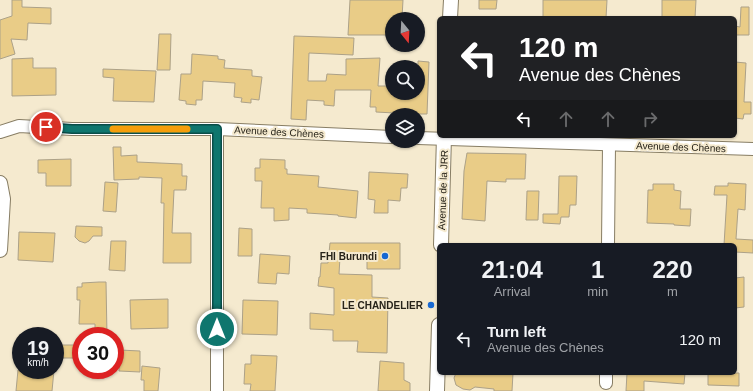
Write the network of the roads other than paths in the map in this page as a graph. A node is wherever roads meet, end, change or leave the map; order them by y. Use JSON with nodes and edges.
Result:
{"nodes":[{"id":1,"x":451,"y":0,"type":"edge"},
{"id":2,"x":450,"y":16,"type":"edge"},
{"id":3,"x":217,"y":129,"type":"junction"},
{"id":4,"x":0,"y":132,"type":"edge"},
{"id":5,"x":385,"y":137,"type":"edge"},
{"id":6,"x":425,"y":138,"type":"edge"},
{"id":7,"x":444,"y":138,"type":"edge"},
{"id":8,"x":609,"y":145,"type":"junction"},
{"id":9,"x":753,"y":149,"type":"edge"},
{"id":10,"x":0,"y":183,"type":"edge"},
{"id":11,"x":441,"y":243,"type":"edge"},
{"id":12,"x":608,"y":243,"type":"edge"},
{"id":13,"x":0,"y":250,"type":"edge"},
{"id":14,"x":437,"y":375,"type":"edge"},
{"id":15,"x":217,"y":391,"type":"edge"},
{"id":16,"x":437,"y":391,"type":"edge"}],
"edges":[{"from":1,"to":2,"type":"street"},
{"from":3,"to":4,"type":"street","name":"Avenue des Chènes"},
{"from":3,"to":5,"type":"street","name":"Avenue des Chènes"},
{"from":3,"to":15,"type":"street"},
{"from":6,"to":7,"type":"street","name":"Avenue des Chènes"},
{"from":7,"to":8,"type":"street","name":"Avenue des Chènes"},
{"from":7,"to":11,"type":"street","name":"Avenue de la JRR"},
{"from":8,"to":9,"type":"street","name":"Avenue des Chènes"},
{"from":8,"to":12,"type":"street"},
{"from":10,"to":13,"type":"street"},
{"from":14,"to":16,"type":"street"}]}
